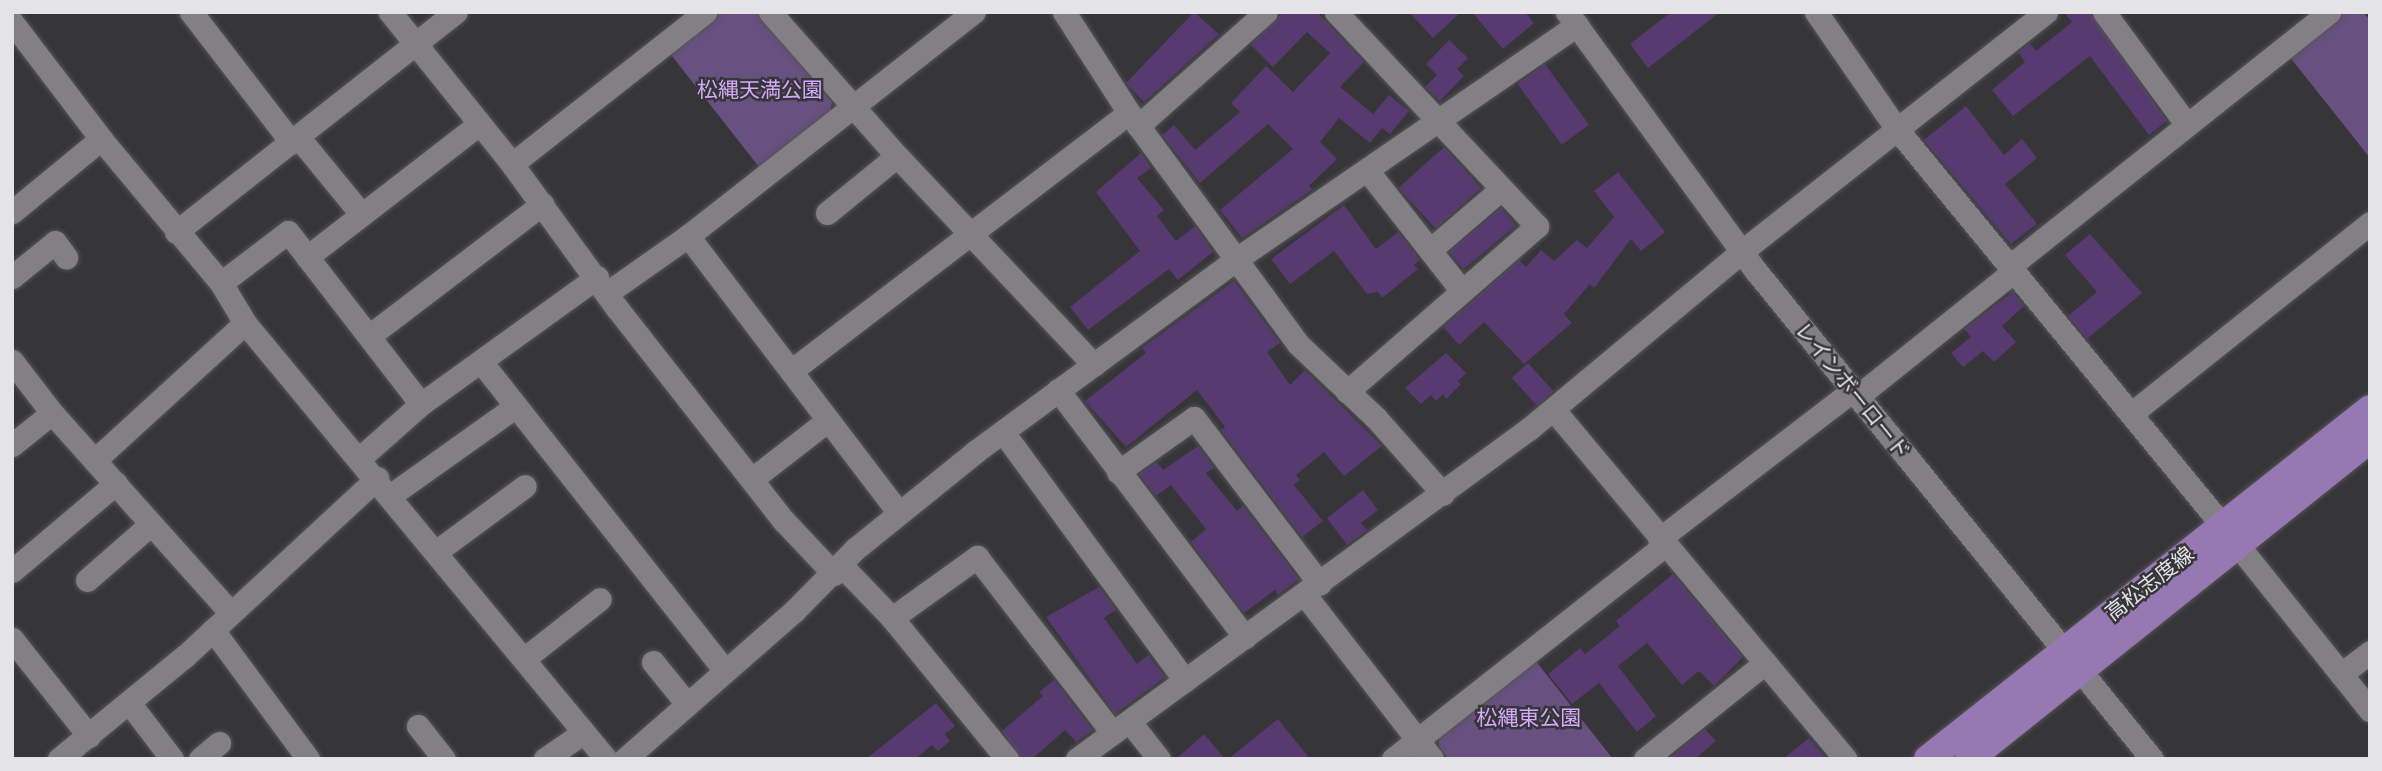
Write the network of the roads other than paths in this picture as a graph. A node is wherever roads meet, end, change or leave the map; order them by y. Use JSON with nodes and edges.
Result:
{"nodes":[{"id":1,"x":191,"y":12,"type":"edge"},
{"id":2,"x":390,"y":12,"type":"edge"},
{"id":3,"x":456,"y":12,"type":"edge"},
{"id":4,"x":705,"y":12,"type":"edge"},
{"id":5,"x":974,"y":12,"type":"edge"},
{"id":6,"x":1064,"y":12,"type":"edge"},
{"id":7,"x":1266,"y":12,"type":"edge"},
{"id":8,"x":1336,"y":12,"type":"edge"},
{"id":9,"x":1816,"y":12,"type":"edge"},
{"id":10,"x":2046,"y":12,"type":"edge"},
{"id":11,"x":2104,"y":12,"type":"edge"},
{"id":12,"x":2329,"y":12,"type":"edge"},
{"id":13,"x":780,"y":16,"type":"edge"},
{"id":14,"x":1572,"y":19,"type":"edge"},
{"id":15,"x":12,"y":22,"type":"edge"},
{"id":16,"x":418,"y":42,"type":"junction"},
{"id":17,"x":852,"y":106,"type":"junction"},
{"id":18,"x":1134,"y":120,"type":"junction"},
{"id":19,"x":1438,"y":120,"type":"junction"},
{"id":20,"x":478,"y":125,"type":"junction"},
{"id":21,"x":2187,"y":125,"type":"junction"},
{"id":22,"x":1896,"y":128,"type":"junction"},
{"id":23,"x":101,"y":139,"type":"junction"},
{"id":24,"x":295,"y":141,"type":"junction"},
{"id":25,"x":897,"y":156,"type":"junction"},
{"id":26,"x":512,"y":164,"type":"junction"},
{"id":27,"x":1367,"y":170,"type":"junction"},
{"id":28,"x":1500,"y":190,"type":"junction"},
{"id":29,"x":542,"y":204,"type":"junction"},
{"id":30,"x":12,"y":212,"type":"edge"},
{"id":31,"x":827,"y":213,"type":"dead end"},
{"id":32,"x":362,"y":215,"type":"junction"},
{"id":33,"x":2370,"y":223,"type":"edge"},
{"id":34,"x":176,"y":232,"type":"junction"},
{"id":35,"x":972,"y":235,"type":"junction"},
{"id":36,"x":688,"y":236,"type":"junction"},
{"id":37,"x":1430,"y":250,"type":"junction"},
{"id":38,"x":1741,"y":252,"type":"junction"},
{"id":39,"x":66,"y":257,"type":"dead end"},
{"id":40,"x":307,"y":257,"type":"junction"},
{"id":41,"x":1235,"y":260,"type":"junction"},
{"id":42,"x":2012,"y":268,"type":"junction"},
{"id":43,"x":12,"y":277,"type":"edge"},
{"id":44,"x":220,"y":283,"type":"junction"},
{"id":45,"x":602,"y":285,"type":"junction"},
{"id":46,"x":1462,"y":290,"type":"junction"},
{"id":47,"x":245,"y":323,"type":"junction"},
{"id":48,"x":369,"y":336,"type":"junction"},
{"id":49,"x":12,"y":361,"type":"edge"},
{"id":50,"x":482,"y":363,"type":"junction"},
{"id":51,"x":1094,"y":365,"type":"junction"},
{"id":52,"x":791,"y":371,"type":"junction"},
{"id":53,"x":1058,"y":390,"type":"junction"},
{"id":54,"x":1347,"y":392,"type":"junction"},
{"id":55,"x":1856,"y":393,"type":"junction"},
{"id":56,"x":421,"y":404,"type":"junction"},
{"id":57,"x":515,"y":407,"type":"junction"},
{"id":58,"x":2370,"y":409,"type":"edge"},
{"id":59,"x":1553,"y":410,"type":"junction"},
{"id":60,"x":52,"y":413,"type":"junction"},
{"id":61,"x":2132,"y":413,"type":"junction"},
{"id":62,"x":828,"y":420,"type":"junction"},
{"id":63,"x":1003,"y":432,"type":"junction"},
{"id":64,"x":2370,"y":439,"type":"edge"},
{"id":65,"x":12,"y":445,"type":"edge"},
{"id":66,"x":360,"y":457,"type":"junction"},
{"id":67,"x":95,"y":460,"type":"junction"},
{"id":68,"x":1118,"y":472,"type":"junction"},
{"id":69,"x":752,"y":479,"type":"junction"},
{"id":70,"x":116,"y":483,"type":"junction"},
{"id":71,"x":384,"y":486,"type":"junction"},
{"id":72,"x":525,"y":486,"type":"dead end"},
{"id":73,"x":1443,"y":494,"type":"junction"},
{"id":74,"x":898,"y":512,"type":"junction"},
{"id":75,"x":151,"y":524,"type":"junction"},
{"id":76,"x":2229,"y":534,"type":"junction"},
{"id":77,"x":1662,"y":543,"type":"junction"},
{"id":78,"x":437,"y":551,"type":"junction"},
{"id":79,"x":838,"y":570,"type":"junction"},
{"id":80,"x":12,"y":572,"type":"edge"},
{"id":81,"x":87,"y":580,"type":"dead end"},
{"id":82,"x":1312,"y":589,"type":"junction"},
{"id":83,"x":600,"y":599,"type":"dead end"},
{"id":84,"x":231,"y":613,"type":"junction"},
{"id":85,"x":892,"y":618,"type":"junction"},
{"id":86,"x":213,"y":630,"type":"junction"},
{"id":87,"x":1245,"y":637,"type":"junction"},
{"id":88,"x":12,"y":639,"type":"edge"},
{"id":89,"x":2064,"y":650,"type":"junction"},
{"id":90,"x":2370,"y":652,"type":"edge"},
{"id":91,"x":525,"y":658,"type":"junction"},
{"id":92,"x":653,"y":662,"type":"dead end"},
{"id":93,"x":1765,"y":663,"type":"junction"},
{"id":94,"x":725,"y":671,"type":"junction"},
{"id":95,"x":2082,"y":673,"type":"junction"},
{"id":96,"x":2341,"y":674,"type":"junction"},
{"id":97,"x":1185,"y":681,"type":"junction"},
{"id":98,"x":130,"y":704,"type":"junction"},
{"id":99,"x":687,"y":704,"type":"junction"},
{"id":100,"x":2370,"y":710,"type":"edge"},
{"id":101,"x":418,"y":726,"type":"dead end"},
{"id":102,"x":1121,"y":727,"type":"junction"},
{"id":103,"x":584,"y":732,"type":"junction"},
{"id":104,"x":89,"y":736,"type":"junction"},
{"id":105,"x":1417,"y":740,"type":"junction"},
{"id":106,"x":219,"y":743,"type":"dead end"},
{"id":107,"x":68,"y":756,"type":"edge"},
{"id":108,"x":2144,"y":756,"type":"edge"},
{"id":109,"x":172,"y":759,"type":"edge"},
{"id":110,"x":200,"y":759,"type":"edge"},
{"id":111,"x":308,"y":759,"type":"edge"},
{"id":112,"x":444,"y":759,"type":"edge"},
{"id":113,"x":545,"y":759,"type":"edge"},
{"id":114,"x":606,"y":759,"type":"edge"},
{"id":115,"x":625,"y":759,"type":"edge"},
{"id":116,"x":1007,"y":759,"type":"edge"},
{"id":117,"x":1077,"y":759,"type":"edge"},
{"id":118,"x":1159,"y":759,"type":"edge"},
{"id":119,"x":1393,"y":759,"type":"edge"},
{"id":120,"x":1432,"y":759,"type":"edge"},
{"id":121,"x":1645,"y":759,"type":"edge"},
{"id":122,"x":1846,"y":759,"type":"edge"},
{"id":123,"x":1928,"y":759,"type":"edge"},
{"id":124,"x":1969,"y":759,"type":"edge"}],
"edges":[{"from":1,"to":24,"type":"street"},
{"from":2,"to":16,"type":"street"},
{"from":3,"to":16,"type":"street"},
{"from":4,"to":26,"type":"street"},
{"from":5,"to":17,"type":"street"},
{"from":6,"to":18,"type":"street"},
{"from":7,"to":18,"type":"street"},
{"from":8,"to":19,"type":"street"},
{"from":9,"to":22,"type":"street"},
{"from":10,"to":22,"type":"street"},
{"from":11,"to":21,"type":"street"},
{"from":12,"to":21,"type":"street"},
{"from":13,"to":17,"type":"street"},
{"from":14,"to":19,"type":"street"},
{"from":14,"to":38,"type":"street","name":"レインボーロード"},
{"from":15,"to":23,"type":"street"},
{"from":16,"to":20,"type":"street"},
{"from":16,"to":24,"type":"street"},
{"from":17,"to":25,"type":"street"},
{"from":17,"to":36,"type":"street"},
{"from":18,"to":35,"type":"street"},
{"from":18,"to":41,"type":"street"},
{"from":19,"to":27,"type":"street"},
{"from":19,"to":28,"type":"street"},
{"from":20,"to":26,"type":"street"},
{"from":20,"to":32,"type":"street"},
{"from":21,"to":42,"type":"street"},
{"from":22,"to":38,"type":"street"},
{"from":22,"to":42,"type":"street"},
{"from":23,"to":30,"type":"street"},
{"from":23,"to":34,"type":"street"},
{"from":24,"to":32,"type":"street"},
{"from":24,"to":34,"type":"street"},
{"from":25,"to":31,"type":"street"},
{"from":25,"to":35,"type":"street"},
{"from":26,"to":29,"type":"street"},
{"from":27,"to":37,"type":"street"},
{"from":27,"to":41,"type":"street"},
{"from":28,"to":37,"type":"street"},
{"from":28,"to":46,"type":"street"},
{"from":29,"to":45,"type":"street"},
{"from":29,"to":48,"type":"street"},
{"from":32,"to":40,"type":"street"},
{"from":33,"to":61,"type":"street"},
{"from":34,"to":44,"type":"street"},
{"from":35,"to":51,"type":"street"},
{"from":35,"to":52,"type":"street"},
{"from":36,"to":45,"type":"street"},
{"from":36,"to":52,"type":"street"},
{"from":37,"to":46,"type":"street"},
{"from":38,"to":55,"type":"street","name":"レインボーロード"},
{"from":38,"to":59,"type":"street"},
{"from":39,"to":43,"type":"street"},
{"from":40,"to":44,"type":"street"},
{"from":40,"to":48,"type":"street"},
{"from":41,"to":51,"type":"street"},
{"from":41,"to":54,"type":"street"},
{"from":42,"to":55,"type":"street"},
{"from":42,"to":61,"type":"street"},
{"from":44,"to":47,"type":"street"},
{"from":45,"to":50,"type":"street"},
{"from":45,"to":69,"type":"street"},
{"from":46,"to":54,"type":"street"},
{"from":47,"to":66,"type":"street"},
{"from":47,"to":67,"type":"street"},
{"from":48,"to":56,"type":"street"},
{"from":49,"to":60,"type":"street"},
{"from":50,"to":56,"type":"street"},
{"from":50,"to":57,"type":"street"},
{"from":51,"to":53,"type":"street"},
{"from":52,"to":62,"type":"street"},
{"from":53,"to":63,"type":"street"},
{"from":53,"to":68,"type":"street"},
{"from":54,"to":73,"type":"street"},
{"from":55,"to":77,"type":"street"},
{"from":55,"to":89,"type":"street","name":"レインボーロード"},
{"from":56,"to":66,"type":"street"},
{"from":57,"to":71,"type":"street"},
{"from":57,"to":94,"type":"street"},
{"from":58,"to":76,"type":"main road","name":"高松志度線"},
{"from":59,"to":73,"type":"street"},
{"from":59,"to":77,"type":"street"},
{"from":60,"to":65,"type":"street"},
{"from":60,"to":67,"type":"street"},
{"from":61,"to":76,"type":"street"},
{"from":62,"to":69,"type":"street"},
{"from":62,"to":74,"type":"street"},
{"from":63,"to":74,"type":"street"},
{"from":63,"to":97,"type":"street"},
{"from":64,"to":76,"type":"main road","name":"高松志度線"},
{"from":66,"to":71,"type":"street"},
{"from":67,"to":70,"type":"street"},
{"from":68,"to":82,"type":"street"},
{"from":68,"to":87,"type":"street"},
{"from":69,"to":79,"type":"street"},
{"from":70,"to":75,"type":"street"},
{"from":70,"to":80,"type":"street"},
{"from":71,"to":78,"type":"street"},
{"from":71,"to":84,"type":"street"},
{"from":72,"to":78,"type":"street"},
{"from":73,"to":82,"type":"street"},
{"from":74,"to":79,"type":"street"},
{"from":75,"to":81,"type":"street"},
{"from":75,"to":84,"type":"street"},
{"from":76,"to":89,"type":"main road","name":"高松志度線"},
{"from":76,"to":95,"type":"main road","name":"高松志度線"},
{"from":76,"to":96,"type":"street"},
{"from":77,"to":93,"type":"street"},
{"from":77,"to":105,"type":"street"},
{"from":78,"to":91,"type":"street"},
{"from":79,"to":85,"type":"street"},
{"from":79,"to":94,"type":"street"},
{"from":82,"to":87,"type":"street"},
{"from":82,"to":105,"type":"street"},
{"from":83,"to":91,"type":"street"},
{"from":84,"to":86,"type":"street"},
{"from":85,"to":102,"type":"street"},
{"from":85,"to":116,"type":"street"},
{"from":86,"to":98,"type":"street"},
{"from":86,"to":111,"type":"street"},
{"from":87,"to":97,"type":"street"},
{"from":88,"to":104,"type":"street"},
{"from":89,"to":95,"type":"street","name":"レインボーロード"},
{"from":89,"to":123,"type":"main road","name":"高松志度線"},
{"from":90,"to":96,"type":"street"},
{"from":91,"to":103,"type":"street"},
{"from":92,"to":99,"type":"street"},
{"from":93,"to":121,"type":"street"},
{"from":93,"to":122,"type":"street"},
{"from":94,"to":99,"type":"street"},
{"from":95,"to":108,"type":"street","name":"レインボーロード"},
{"from":95,"to":124,"type":"main road","name":"高松志度線"},
{"from":96,"to":100,"type":"street"},
{"from":97,"to":102,"type":"street"},
{"from":98,"to":104,"type":"street"},
{"from":98,"to":109,"type":"street"},
{"from":99,"to":115,"type":"street"},
{"from":101,"to":112,"type":"street"},
{"from":102,"to":117,"type":"street"},
{"from":102,"to":118,"type":"street"},
{"from":103,"to":113,"type":"street"},
{"from":103,"to":114,"type":"street"},
{"from":104,"to":107,"type":"street"},
{"from":105,"to":119,"type":"street"},
{"from":105,"to":120,"type":"street"},
{"from":106,"to":110,"type":"street"}]}
